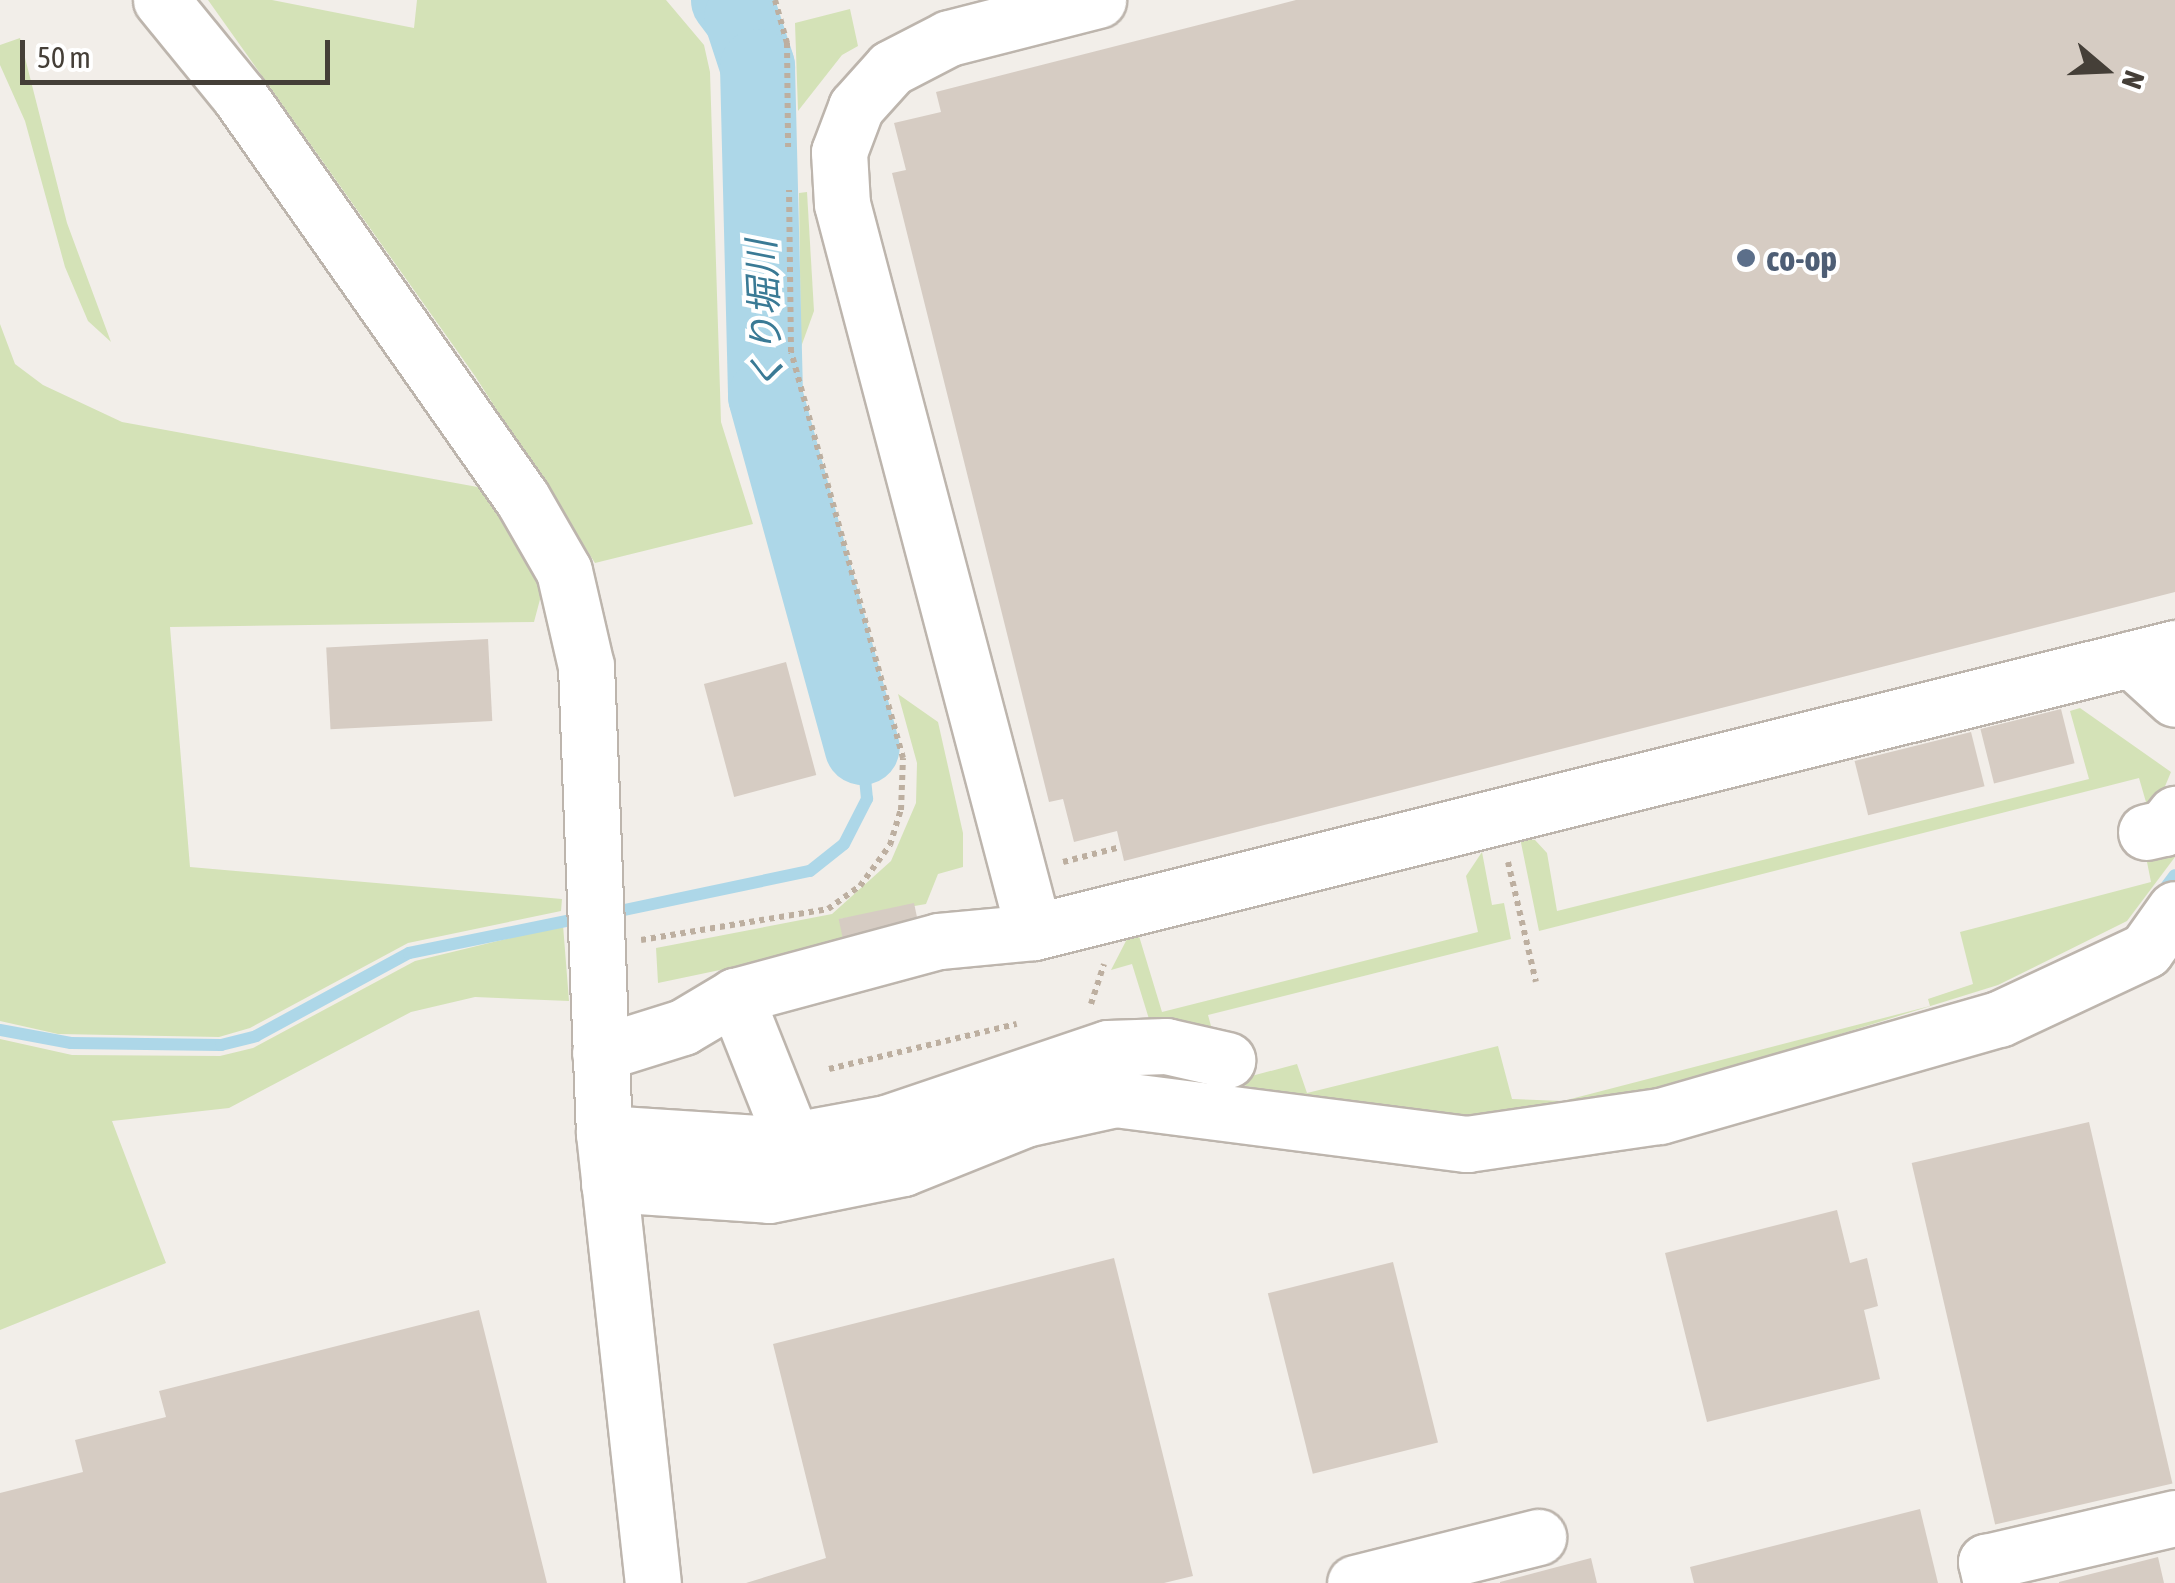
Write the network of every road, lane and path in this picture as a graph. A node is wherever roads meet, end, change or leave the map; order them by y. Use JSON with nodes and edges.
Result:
{"nodes":[{"id":1,"x":161,"y":0,"type":"edge"},
{"id":2,"x":775,"y":0,"type":"edge"},
{"id":3,"x":1098,"y":0,"type":"edge"},
{"id":4,"x":788,"y":154,"type":"dead end"},
{"id":5,"x":789,"y":174,"type":"dead end"},
{"id":6,"x":2153,"y":654,"type":"edge"},
{"id":7,"x":2175,"y":699,"type":"edge"},
{"id":8,"x":1120,"y":848,"type":"dead end"},
{"id":9,"x":1506,"y":850,"type":"dead end"},
{"id":10,"x":1062,"y":862,"type":"dead end"},
{"id":11,"x":2175,"y":909,"type":"edge"},
{"id":12,"x":1034,"y":932,"type":"junction"},
{"id":13,"x":595,"y":947,"type":"junction"},
{"id":14,"x":1109,"y":948,"type":"dead end"},
{"id":15,"x":1536,"y":982,"type":"dead end"},
{"id":16,"x":1072,"y":1010,"type":"dead end"},
{"id":17,"x":743,"y":1012,"type":"junction"},
{"id":18,"x":1035,"y":1020,"type":"dead end"},
{"id":19,"x":600,"y":1053,"type":"junction"},
{"id":20,"x":1227,"y":1060,"type":"dead end"},
{"id":21,"x":829,"y":1070,"type":"dead end"},
{"id":22,"x":792,"y":1139,"type":"junction"},
{"id":23,"x":606,"y":1159,"type":"junction"},
{"id":24,"x":2175,"y":1518,"type":"edge"},
{"id":25,"x":1538,"y":1536,"type":"dead end"},
{"id":26,"x":653,"y":1583,"type":"edge"},
{"id":27,"x":1356,"y":1583,"type":"edge"},
{"id":28,"x":1991,"y":1583,"type":"edge"}],
"edges":[{"from":1,"to":13,"type":"street"},
{"from":2,"to":4,"type":"path"},
{"from":3,"to":12,"type":"street"},
{"from":5,"to":13,"type":"path"},
{"from":6,"to":7,"type":"street"},
{"from":6,"to":12,"type":"street"},
{"from":8,"to":10,"type":"path"},
{"from":9,"to":15,"type":"path"},
{"from":11,"to":23,"type":"street"},
{"from":12,"to":17,"type":"street"},
{"from":13,"to":19,"type":"street"},
{"from":14,"to":16,"type":"path"},
{"from":17,"to":19,"type":"street"},
{"from":17,"to":22,"type":"street"},
{"from":18,"to":21,"type":"path"},
{"from":19,"to":23,"type":"street"},
{"from":20,"to":22,"type":"street"},
{"from":22,"to":23,"type":"street"},
{"from":23,"to":26,"type":"street"},
{"from":24,"to":28,"type":"street"},
{"from":25,"to":27,"type":"street"}]}
